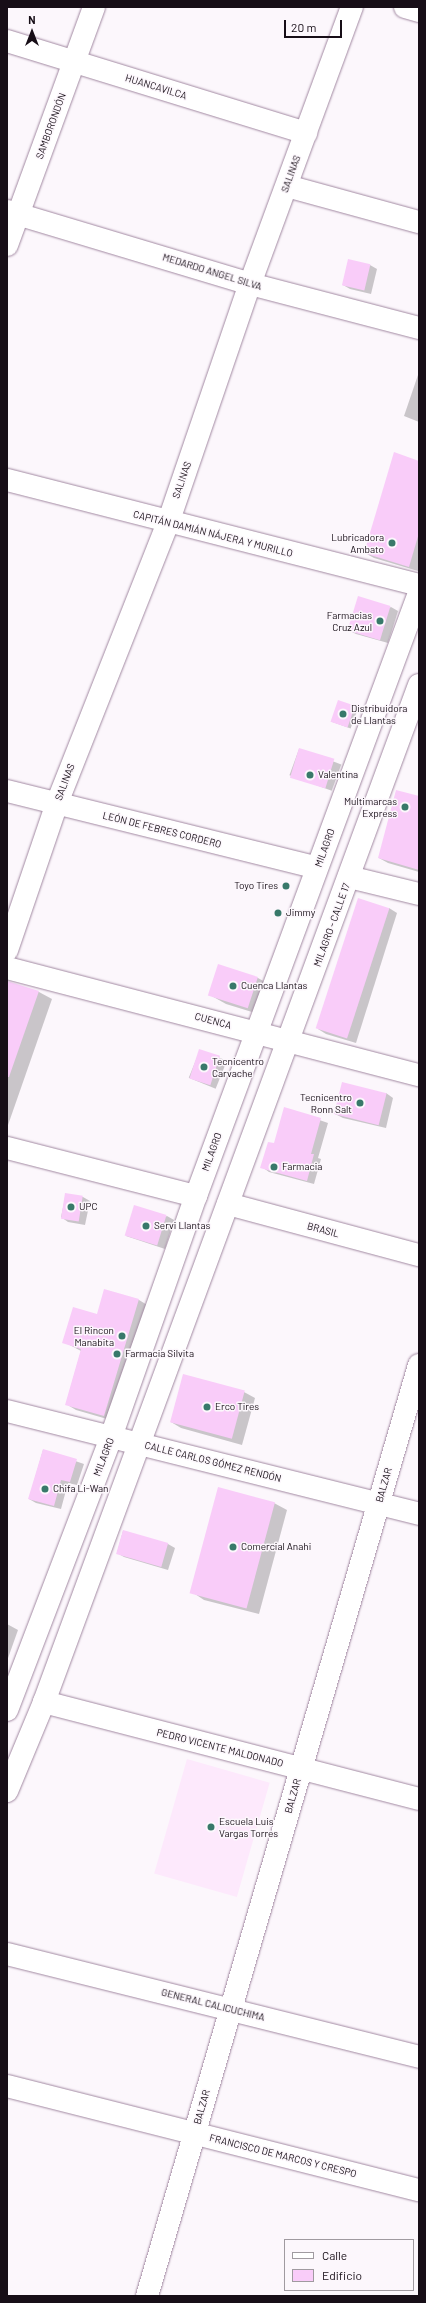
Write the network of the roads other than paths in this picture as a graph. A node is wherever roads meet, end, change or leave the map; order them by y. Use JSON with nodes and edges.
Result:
{"nodes":[{"id":1,"x":94,"y":7,"type":"edge"},
{"id":2,"x":352,"y":7,"type":"edge"},
{"id":3,"x":405,"y":7,"type":"edge"},
{"id":4,"x":419,"y":11,"type":"edge"},
{"id":5,"x":7,"y":41,"type":"edge"},
{"id":6,"x":75,"y":62,"type":"junction"},
{"id":7,"x":306,"y":133,"type":"junction"},
{"id":8,"x":287,"y":186,"type":"junction"},
{"id":9,"x":13,"y":212,"type":"edge"},
{"id":10,"x":419,"y":222,"type":"edge"},
{"id":11,"x":7,"y":245,"type":"edge"},
{"id":12,"x":250,"y":284,"type":"junction"},
{"id":13,"x":419,"y":328,"type":"edge"},
{"id":14,"x":7,"y":480,"type":"edge"},
{"id":15,"x":168,"y":523,"type":"junction"},
{"id":16,"x":419,"y":585,"type":"edge"},
{"id":17,"x":419,"y":593,"type":"edge"},
{"id":18,"x":419,"y":685,"type":"edge"},
{"id":19,"x":7,"y":791,"type":"edge"},
{"id":20,"x":57,"y":803,"type":"junction"},
{"id":21,"x":317,"y":868,"type":"junction"},
{"id":22,"x":350,"y":877,"type":"junction"},
{"id":23,"x":419,"y":894,"type":"edge"},
{"id":24,"x":7,"y":950,"type":"edge"},
{"id":25,"x":7,"y":968,"type":"edge"},
{"id":26,"x":257,"y":1032,"type":"junction"},
{"id":27,"x":290,"y":1040,"type":"junction"},
{"id":28,"x":419,"y":1075,"type":"edge"},
{"id":29,"x":7,"y":1148,"type":"edge"},
{"id":30,"x":196,"y":1196,"type":"junction"},
{"id":31,"x":228,"y":1204,"type":"junction"},
{"id":32,"x":419,"y":1255,"type":"edge"},
{"id":33,"x":419,"y":1365,"type":"edge"},
{"id":34,"x":7,"y":1411,"type":"edge"},
{"id":35,"x":111,"y":1437,"type":"junction"},
{"id":36,"x":140,"y":1444,"type":"junction"},
{"id":37,"x":378,"y":1504,"type":"junction"},
{"id":38,"x":419,"y":1514,"type":"edge"},
{"id":39,"x":10,"y":1697,"type":"edge"},
{"id":40,"x":44,"y":1702,"type":"junction"},
{"id":41,"x":301,"y":1769,"type":"junction"},
{"id":42,"x":7,"y":1790,"type":"edge"},
{"id":43,"x":419,"y":1799,"type":"edge"},
{"id":44,"x":7,"y":1954,"type":"edge"},
{"id":45,"x":231,"y":2010,"type":"junction"},
{"id":46,"x":419,"y":2057,"type":"edge"},
{"id":47,"x":7,"y":2086,"type":"edge"},
{"id":48,"x":194,"y":2134,"type":"junction"},
{"id":49,"x":419,"y":2190,"type":"edge"},
{"id":50,"x":147,"y":2296,"type":"edge"}],
"edges":[{"from":1,"to":6,"type":"street","name":"SAMBORONDÓN"},
{"from":2,"to":7,"type":"street","name":"SALINAS"},
{"from":3,"to":4,"type":"street"},
{"from":5,"to":6,"type":"street","name":"HUANCAVILCA"},
{"from":6,"to":7,"type":"street","name":"HUANCAVILCA"},
{"from":6,"to":9,"type":"street","name":"SAMBORONDÓN"},
{"from":7,"to":8,"type":"street","name":"SALINAS"},
{"from":8,"to":10,"type":"street"},
{"from":8,"to":12,"type":"street","name":"SALINAS"},
{"from":9,"to":11,"type":"street","name":"SAMBORONDÓN"},
{"from":9,"to":12,"type":"street","name":"MEDARDO ANGEL SILVA"},
{"from":12,"to":13,"type":"street","name":"MEDARDO ANGEL SILVA"},
{"from":12,"to":15,"type":"street","name":"SALINAS"},
{"from":14,"to":15,"type":"street","name":"CAPITÁN DAMIÁN NÁJERA Y MURILLO"},
{"from":15,"to":16,"type":"street","name":"CAPITÁN DAMIÁN NÁJERA Y MURILLO"},
{"from":15,"to":20,"type":"street","name":"SALINAS"},
{"from":17,"to":21,"type":"street","name":"MILAGRO"},
{"from":18,"to":22,"type":"street"},
{"from":19,"to":20,"type":"street","name":"LEÓN DE FEBRES CORDERO"},
{"from":20,"to":21,"type":"street","name":"LEÓN DE FEBRES CORDERO"},
{"from":20,"to":24,"type":"street","name":"SALINAS"},
{"from":21,"to":26,"type":"street","name":"MILAGRO"},
{"from":22,"to":23,"type":"street"},
{"from":22,"to":27,"type":"street","name":"MILAGRO - CALLE 17"},
{"from":25,"to":26,"type":"street","name":"CUENCA"},
{"from":26,"to":27,"type":"street","name":"CUENCA"},
{"from":26,"to":30,"type":"street","name":"MILAGRO"},
{"from":27,"to":28,"type":"street","name":"CUENCA"},
{"from":27,"to":31,"type":"street"},
{"from":29,"to":30,"type":"street"},
{"from":30,"to":35,"type":"street","name":"MILAGRO"},
{"from":31,"to":32,"type":"street","name":"BRASIL"},
{"from":31,"to":36,"type":"street"},
{"from":33,"to":37,"type":"street","name":"BALZAR"},
{"from":34,"to":35,"type":"street","name":"CALLE CARLOS GÓMEZ RENDÓN"},
{"from":35,"to":36,"type":"street","name":"CALLE CARLOS GÓMEZ RENDÓN"},
{"from":35,"to":39,"type":"street","name":"MILAGRO"},
{"from":36,"to":37,"type":"street","name":"CALLE CARLOS GÓMEZ RENDÓN"},
{"from":36,"to":40,"type":"street"},
{"from":37,"to":38,"type":"street","name":"CALLE CARLOS GÓMEZ RENDÓN"},
{"from":37,"to":41,"type":"street","name":"BALZAR"},
{"from":40,"to":41,"type":"street","name":"PEDRO VICENTE MALDONADO"},
{"from":40,"to":42,"type":"street"},
{"from":41,"to":43,"type":"street","name":"PEDRO VICENTE MALDONADO"},
{"from":41,"to":45,"type":"street","name":"BALZAR"},
{"from":44,"to":45,"type":"street","name":"GENERAL CALICUCHIMA"},
{"from":45,"to":46,"type":"street","name":"GENERAL CALICUCHIMA"},
{"from":45,"to":48,"type":"street","name":"BALZAR"},
{"from":47,"to":48,"type":"street","name":"FRANCISCO DE MARCOS Y CRESPO"},
{"from":48,"to":49,"type":"street","name":"FRANCISCO DE MARCOS Y CRESPO"},
{"from":48,"to":50,"type":"street","name":"BALZAR"}]}
